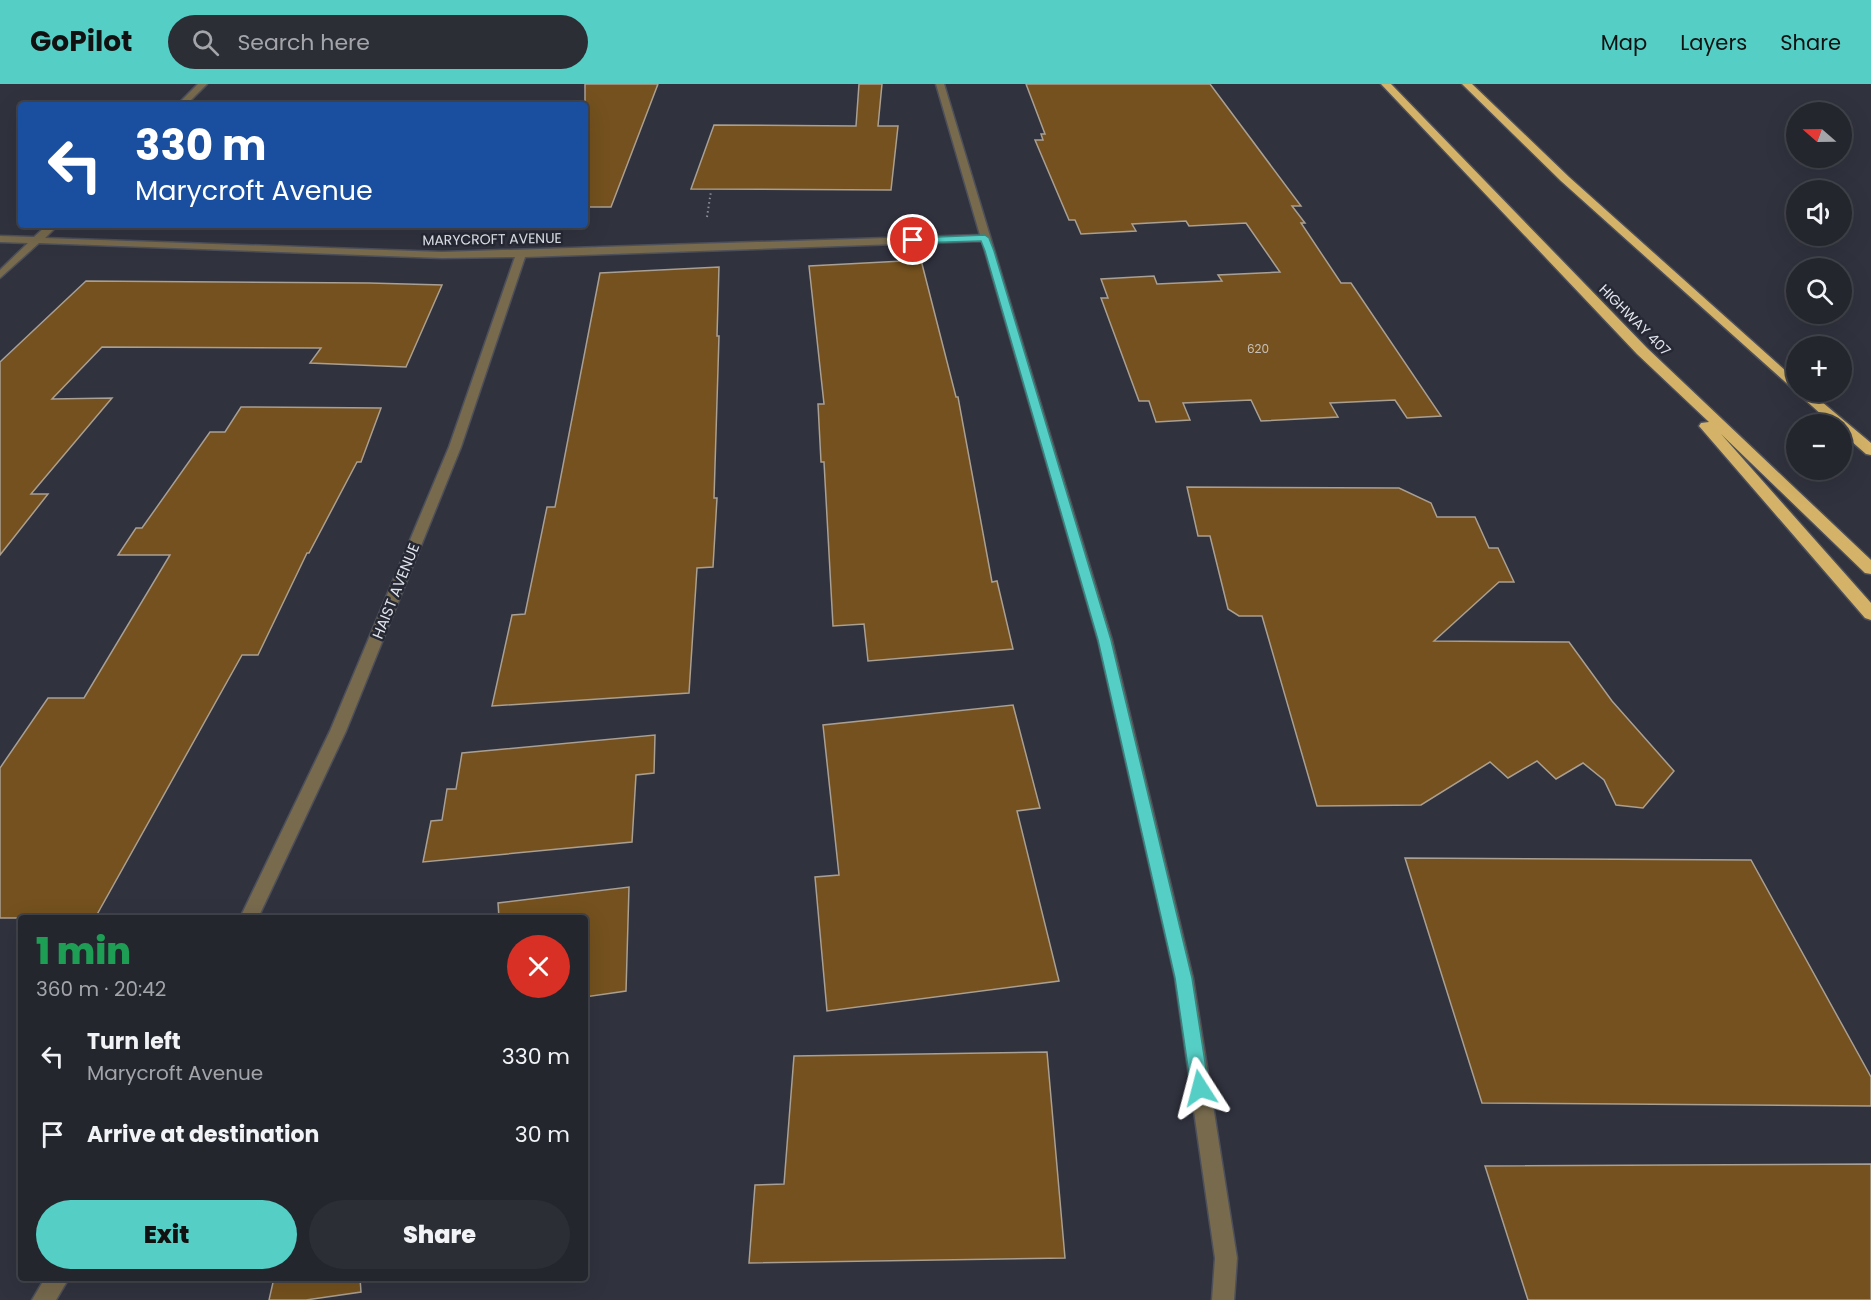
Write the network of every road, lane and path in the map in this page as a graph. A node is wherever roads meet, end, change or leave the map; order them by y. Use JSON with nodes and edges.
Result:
{"nodes":[{"id":1,"x":203,"y":84,"type":"edge"},
{"id":2,"x":940,"y":84,"type":"edge"},
{"id":3,"x":1386,"y":84,"type":"edge"},
{"id":4,"x":1467,"y":84,"type":"edge"},
{"id":5,"x":184,"y":102,"type":"edge"},
{"id":6,"x":711,"y":191,"type":"dead end"},
{"id":7,"x":706,"y":217,"type":"dead end"},
{"id":8,"x":50,"y":228,"type":"edge"},
{"id":9,"x":0,"y":238,"type":"edge"},
{"id":10,"x":985,"y":238,"type":"junction"},
{"id":11,"x":38,"y":240,"type":"junction"},
{"id":12,"x":521,"y":254,"type":"junction"},
{"id":13,"x":0,"y":275,"type":"edge"},
{"id":14,"x":1642,"y":351,"type":"junction"},
{"id":15,"x":1786,"y":378,"type":"edge"},
{"id":16,"x":1814,"y":402,"type":"edge"},
{"id":17,"x":1828,"y":414,"type":"edge"},
{"id":18,"x":1852,"y":435,"type":"edge"},
{"id":19,"x":1871,"y":451,"type":"edge"},
{"id":20,"x":1871,"y":569,"type":"edge"},
{"id":21,"x":1871,"y":614,"type":"edge"},
{"id":22,"x":250,"y":915,"type":"edge"},
{"id":23,"x":56,"y":1281,"type":"edge"},
{"id":24,"x":43,"y":1300,"type":"edge"},
{"id":25,"x":1223,"y":1300,"type":"edge"}],
"edges":[{"from":1,"to":5,"type":"street"},
{"from":2,"to":10,"type":"street"},
{"from":3,"to":14,"type":"highway","name":"HIGHWAY 407"},
{"from":4,"to":15,"type":"highway"},
{"from":6,"to":7,"type":"path"},
{"from":8,"to":11,"type":"street"},
{"from":9,"to":11,"type":"street","name":"MARYCROFT AVENUE"},
{"from":10,"to":12,"type":"street","name":"MARYCROFT AVENUE"},
{"from":10,"to":25,"type":"street"},
{"from":11,"to":12,"type":"street","name":"MARYCROFT AVENUE"},
{"from":11,"to":13,"type":"street"},
{"from":12,"to":22,"type":"street","name":"HAIST AVENUE"},
{"from":14,"to":20,"type":"highway","name":"HIGHWAY 407"},
{"from":14,"to":21,"type":"highway"},
{"from":16,"to":17,"type":"highway"},
{"from":18,"to":19,"type":"highway"},
{"from":23,"to":24,"type":"street"}]}
